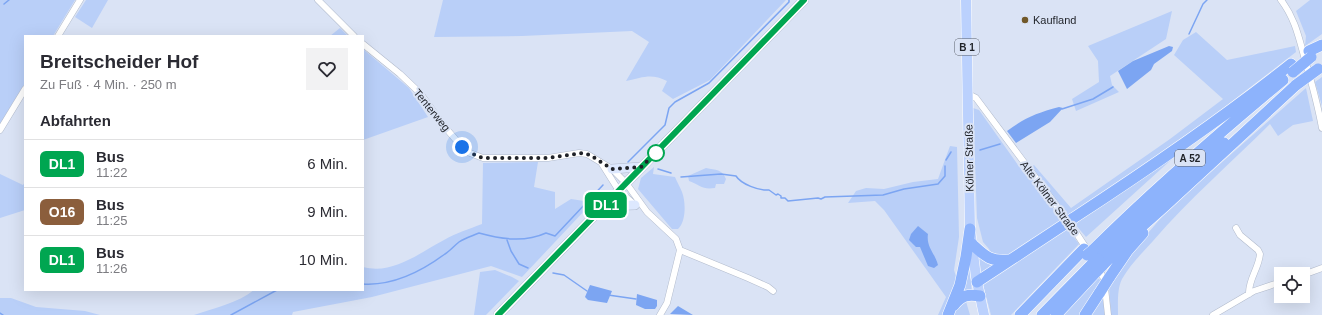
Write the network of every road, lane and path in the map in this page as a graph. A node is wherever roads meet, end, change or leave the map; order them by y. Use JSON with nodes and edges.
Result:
{"nodes":[{"id":1,"x":80,"y":0,"type":"edge"},
{"id":2,"x":318,"y":0,"type":"edge"},
{"id":3,"x":804,"y":0,"type":"edge"},
{"id":4,"x":966,"y":0,"type":"edge"},
{"id":5,"x":1281,"y":0,"type":"edge"},
{"id":6,"x":59,"y":35,"type":"edge"},
{"id":7,"x":353,"y":35,"type":"edge"},
{"id":8,"x":364,"y":45,"type":"edge"},
{"id":9,"x":1321,"y":46,"type":"edge"},
{"id":10,"x":1320,"y":67,"type":"edge"},
{"id":11,"x":1292,"y":68,"type":"junction"},
{"id":12,"x":1296,"y":85,"type":"junction"},
{"id":13,"x":1262,"y":87,"type":"junction"},
{"id":14,"x":24,"y":91,"type":"edge"},
{"id":15,"x":968,"y":94,"type":"junction"},
{"id":16,"x":1322,"y":128,"type":"edge"},
{"id":17,"x":0,"y":130,"type":"edge"},
{"id":18,"x":601,"y":163,"type":"junction"},
{"id":19,"x":641,"y":167,"type":"junction"},
{"id":20,"x":612,"y":169,"type":"junction"},
{"id":21,"x":626,"y":183,"type":"junction"},
{"id":22,"x":619,"y":191,"type":"junction"},
{"id":23,"x":635,"y":205,"type":"junction"},
{"id":24,"x":605,"y":206,"type":"junction"},
{"id":25,"x":1165,"y":206,"type":"junction"},
{"id":26,"x":647,"y":212,"type":"junction"},
{"id":27,"x":1236,"y":228,"type":"dead end"},
{"id":28,"x":970,"y":229,"type":"junction"},
{"id":29,"x":972,"y":244,"type":"junction"},
{"id":30,"x":680,"y":250,"type":"junction"},
{"id":31,"x":1093,"y":257,"type":"junction"},
{"id":32,"x":1009,"y":260,"type":"junction"},
{"id":33,"x":1322,"y":268,"type":"edge"},
{"id":34,"x":1310,"y":272,"type":"edge"},
{"id":35,"x":976,"y":282,"type":"junction"},
{"id":36,"x":1274,"y":285,"type":"edge"},
{"id":37,"x":773,"y":291,"type":"dead end"},
{"id":38,"x":1249,"y":294,"type":"junction"},
{"id":39,"x":980,"y":296,"type":"junction"},
{"id":40,"x":949,"y":314,"type":"edge"},
{"id":41,"x":498,"y":315,"type":"edge"},
{"id":42,"x":660,"y":315,"type":"edge"},
{"id":43,"x":984,"y":315,"type":"edge"},
{"id":44,"x":1020,"y":315,"type":"edge"},
{"id":45,"x":1029,"y":315,"type":"edge"},
{"id":46,"x":1042,"y":315,"type":"edge"},
{"id":47,"x":1056,"y":315,"type":"edge"},
{"id":48,"x":1085,"y":315,"type":"edge"},
{"id":49,"x":1108,"y":315,"type":"edge"},
{"id":50,"x":1212,"y":315,"type":"edge"}],
"edges":[{"from":1,"to":6,"type":"street"},
{"from":2,"to":7,"type":"street"},
{"from":3,"to":19,"type":"main road"},
{"from":4,"to":15,"type":"main road","name":"Kölner Straße","number":"B 1"},
{"from":5,"to":16,"type":"street"},
{"from":8,"to":18,"type":"street","name":"Tenterweg"},
{"from":9,"to":11,"type":"highway","number":"A 52","bridge":true},
{"from":10,"to":12,"type":"highway","number":"A 52","bridge":true},
{"from":11,"to":13,"type":"highway"},
{"from":11,"to":31,"type":"highway","number":"A 52"},
{"from":12,"to":25,"type":"highway"},
{"from":12,"to":31,"type":"highway","number":"A 52"},
{"from":13,"to":31,"type":"highway"},
{"from":13,"to":32,"type":"highway"},
{"from":14,"to":17,"type":"street"},
{"from":15,"to":28,"type":"main road","name":"Kölner Straße","number":"B 1"},
{"from":15,"to":49,"type":"street","name":"Alte Kölner Straße"},
{"from":18,"to":20,"type":"street","name":"Tenterweg"},
{"from":18,"to":22,"type":"street","name":"Tenterweg"},
{"from":19,"to":20,"type":"main road"},
{"from":19,"to":21,"type":"main road"},
{"from":20,"to":21,"type":"street","name":"Tenterweg"},
{"from":21,"to":22,"type":"main road"},
{"from":21,"to":26,"type":"street","name":"Tenterweg"},
{"from":22,"to":23,"type":"street","name":"Tenterweg"},
{"from":22,"to":24,"type":"main road"},
{"from":23,"to":24,"type":"main road"},
{"from":23,"to":26,"type":"street","name":"Tenterweg"},
{"from":24,"to":41,"type":"main road"},
{"from":25,"to":31,"type":"highway"},
{"from":25,"to":48,"type":"highway","bridge":true},
{"from":26,"to":30,"type":"street"},
{"from":27,"to":38,"type":"street"},
{"from":28,"to":29,"type":"main road","name":"Kölner Straße","number":"B 1"},
{"from":28,"to":40,"type":"highway"},
{"from":29,"to":32,"type":"highway"},
{"from":29,"to":35,"type":"main road","name":"Kölner Straße","number":"B 1"},
{"from":30,"to":37,"type":"street"},
{"from":30,"to":42,"type":"street"},
{"from":31,"to":44,"type":"highway"},
{"from":31,"to":45,"type":"highway","number":"A 52"},
{"from":31,"to":46,"type":"highway","number":"A 52"},
{"from":31,"to":47,"type":"highway"},
{"from":32,"to":35,"type":"highway"},
{"from":33,"to":34,"type":"street"},
{"from":35,"to":39,"type":"main road","name":"Kölner Straße","number":"B 1"},
{"from":36,"to":38,"type":"street"},
{"from":38,"to":50,"type":"street"},
{"from":39,"to":40,"type":"highway"},
{"from":39,"to":43,"type":"main road","name":"Kölner Straße","number":"B 1"}]}
